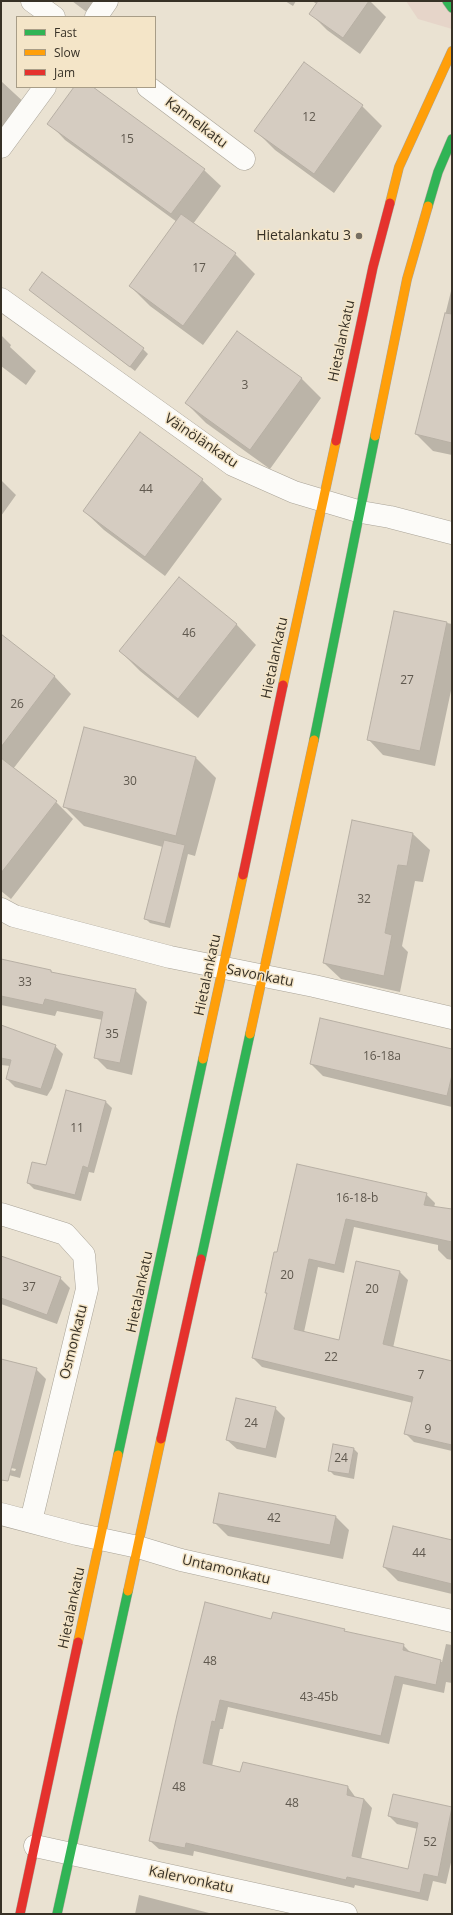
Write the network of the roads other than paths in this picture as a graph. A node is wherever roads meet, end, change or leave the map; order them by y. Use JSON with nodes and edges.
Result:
{"nodes":[{"id":1,"x":32,"y":1,"type":"edge"},
{"id":2,"x":107,"y":1,"type":"edge"},
{"id":3,"x":447,"y":1,"type":"edge"},
{"id":4,"x":452,"y":8,"type":"edge"},
{"id":5,"x":53,"y":16,"type":"edge"},
{"id":6,"x":97,"y":16,"type":"edge"},
{"id":7,"x":452,"y":51,"type":"edge"},
{"id":8,"x":44,"y":88,"type":"edge"},
{"id":9,"x":149,"y":88,"type":"edge"},
{"id":10,"x":452,"y":139,"type":"edge"},
{"id":11,"x":1,"y":147,"type":"edge"},
{"id":12,"x":244,"y":159,"type":"dead end"},
{"id":13,"x":1,"y":299,"type":"edge"},
{"id":14,"x":322,"y":500,"type":"junction"},
{"id":15,"x":361,"y":512,"type":"junction"},
{"id":16,"x":452,"y":533,"type":"edge"},
{"id":17,"x":1,"y":909,"type":"edge"},
{"id":18,"x":223,"y":969,"type":"junction"},
{"id":19,"x":263,"y":977,"type":"junction"},
{"id":20,"x":452,"y":1018,"type":"edge"},
{"id":21,"x":1,"y":1214,"type":"edge"},
{"id":22,"x":1,"y":1514,"type":"edge"},
{"id":23,"x":31,"y":1521,"type":"junction"},
{"id":24,"x":101,"y":1539,"type":"junction"},
{"id":25,"x":138,"y":1547,"type":"junction"},
{"id":26,"x":452,"y":1621,"type":"edge"},
{"id":27,"x":35,"y":1846,"type":"junction"},
{"id":28,"x":71,"y":1854,"type":"junction"},
{"id":29,"x":20,"y":1914,"type":"edge"},
{"id":30,"x":58,"y":1914,"type":"edge"},
{"id":31,"x":346,"y":1914,"type":"edge"}],
"edges":[{"from":1,"to":5,"type":"street"},
{"from":2,"to":6,"type":"street"},
{"from":3,"to":4,"type":"main road"},
{"from":7,"to":14,"type":"main road","name":"Hietalankatu"},
{"from":8,"to":11,"type":"street"},
{"from":9,"to":12,"type":"street","name":"Kannelkatu"},
{"from":10,"to":15,"type":"main road"},
{"from":13,"to":14,"type":"street","name":"Väinölänkatu"},
{"from":14,"to":15,"type":"street","name":"Väinölänkatu"},
{"from":14,"to":18,"type":"main road","name":"Hietalankatu"},
{"from":15,"to":16,"type":"street","name":"Väinölänkatu"},
{"from":15,"to":19,"type":"main road"},
{"from":17,"to":18,"type":"street","name":"Savonkatu"},
{"from":18,"to":19,"type":"street","name":"Savonkatu"},
{"from":18,"to":24,"type":"main road","name":"Hietalankatu"},
{"from":19,"to":20,"type":"street","name":"Savonkatu"},
{"from":19,"to":25,"type":"main road"},
{"from":21,"to":23,"type":"street","name":"Osmonkatu"},
{"from":22,"to":23,"type":"street","name":"Untamonkatu"},
{"from":23,"to":24,"type":"street","name":"Untamonkatu"},
{"from":24,"to":25,"type":"street","name":"Untamonkatu"},
{"from":24,"to":27,"type":"main road","name":"Hietalankatu"},
{"from":25,"to":26,"type":"street","name":"Untamonkatu"},
{"from":25,"to":28,"type":"main road"},
{"from":27,"to":28,"type":"street","name":"Kalervonkatu"},
{"from":27,"to":29,"type":"main road","name":"Hietalankatu"},
{"from":28,"to":30,"type":"main road"},
{"from":28,"to":31,"type":"street","name":"Kalervonkatu"}]}
